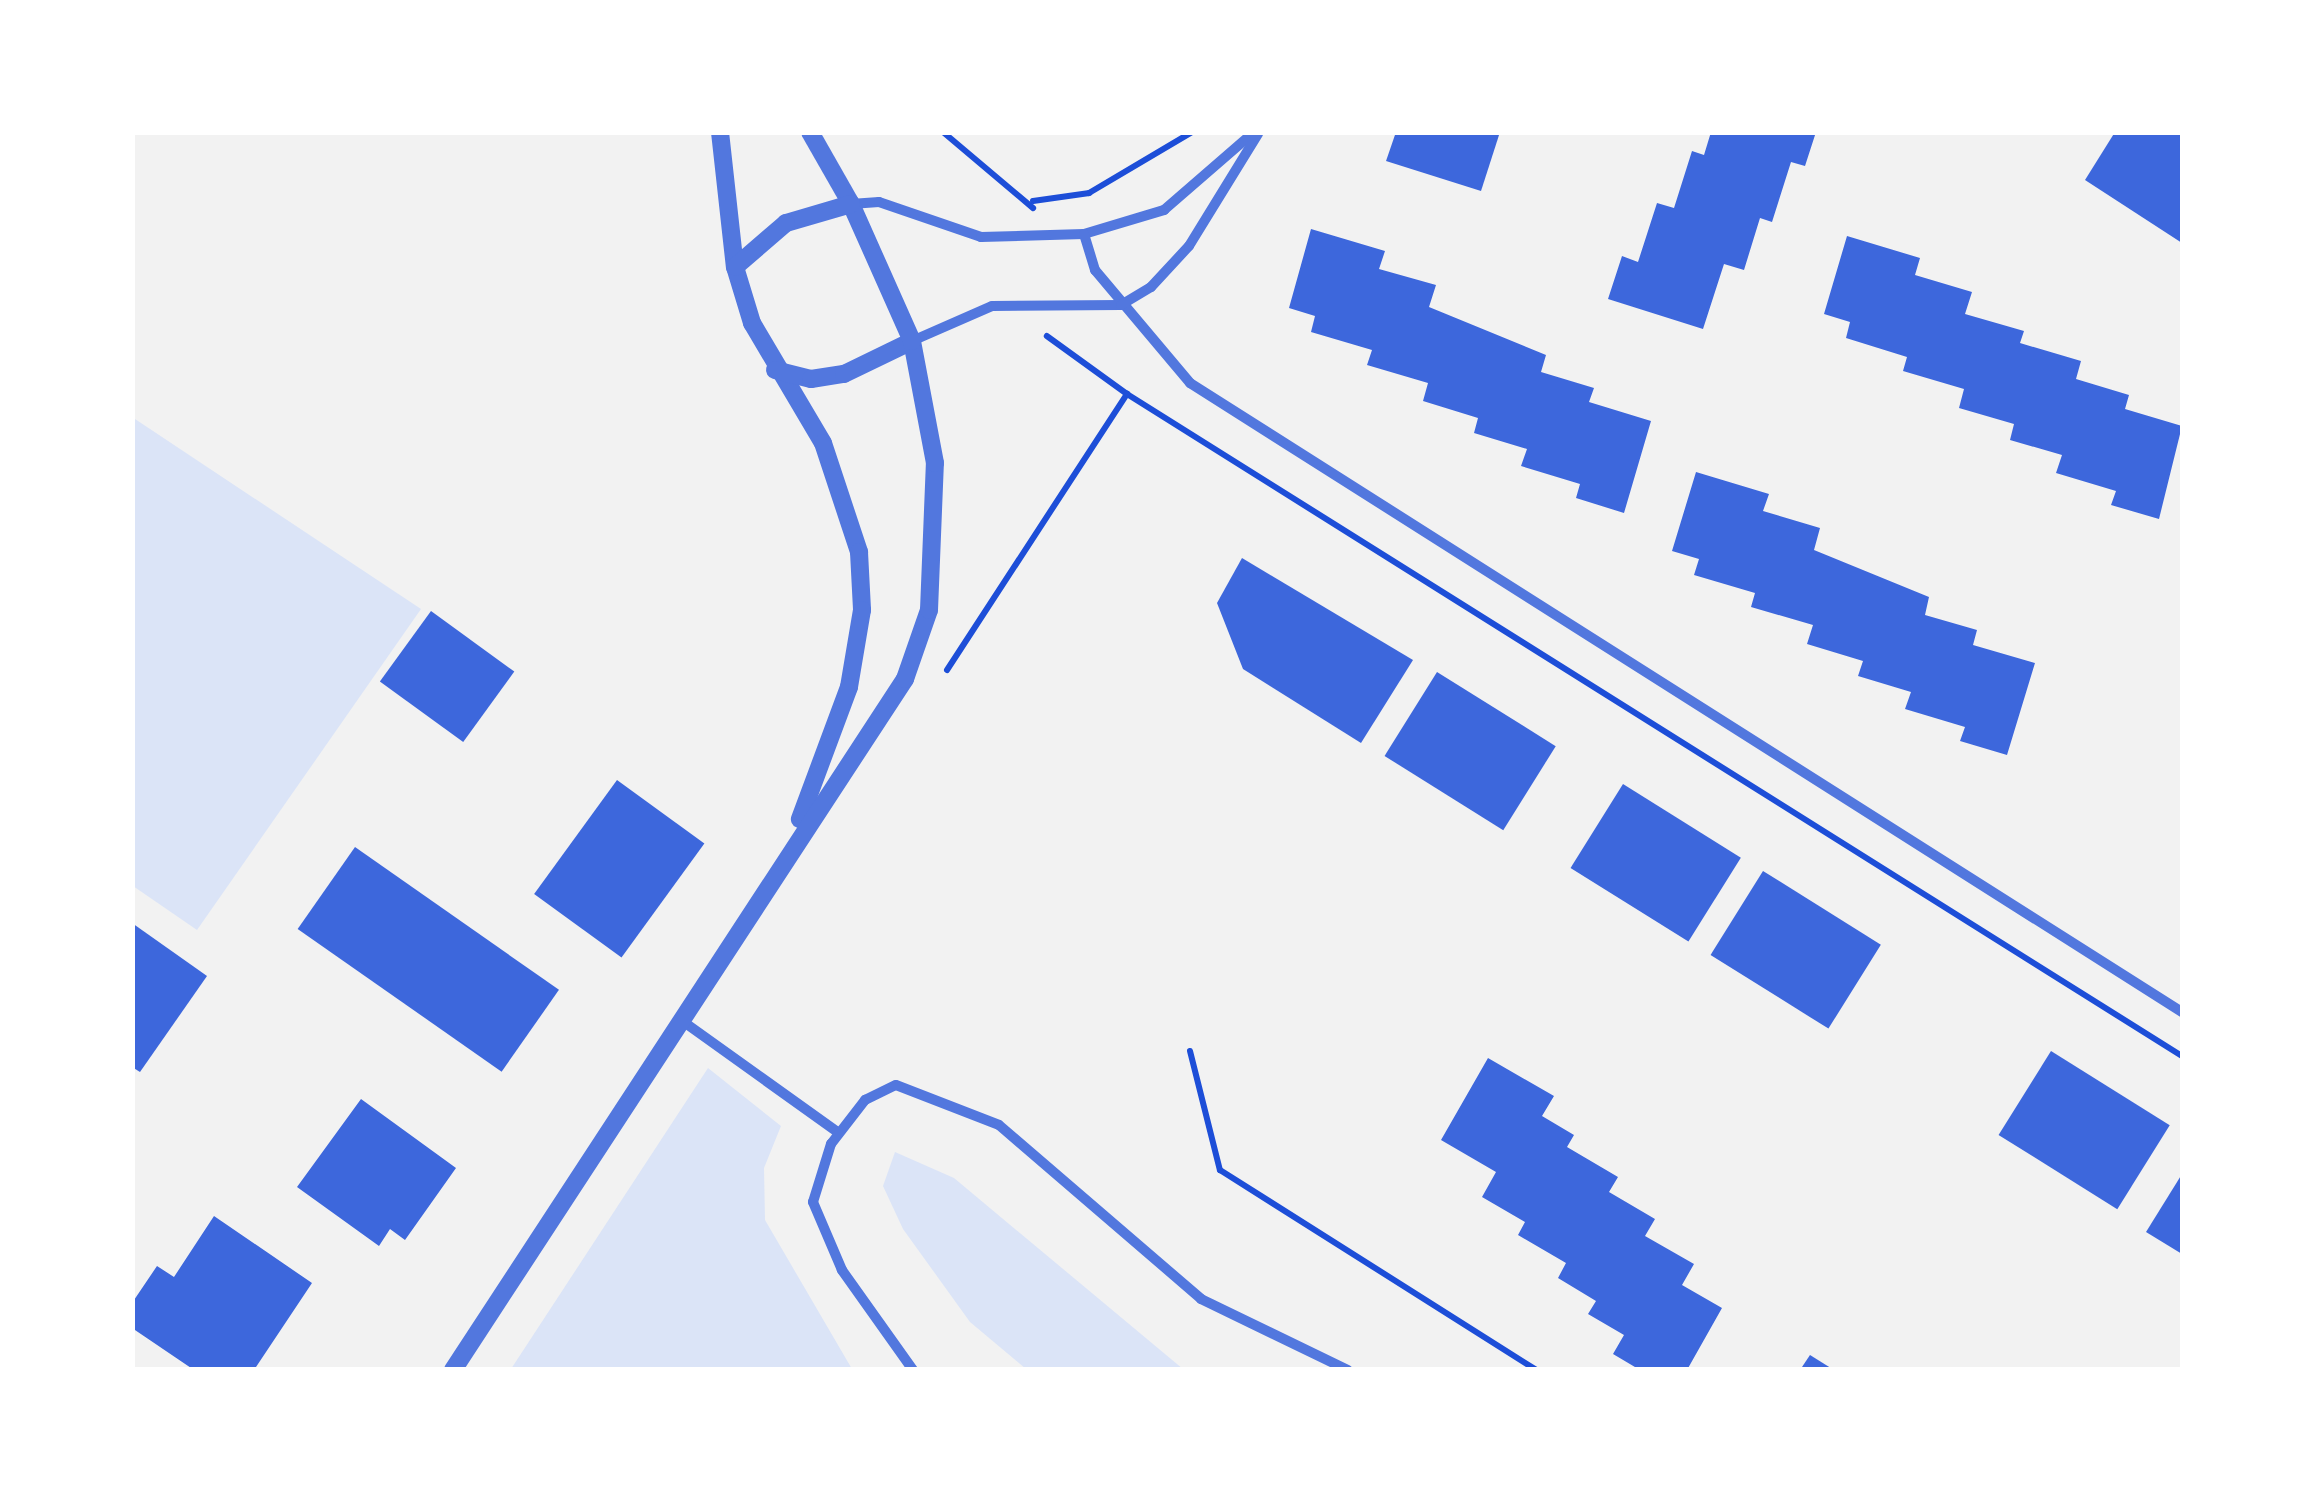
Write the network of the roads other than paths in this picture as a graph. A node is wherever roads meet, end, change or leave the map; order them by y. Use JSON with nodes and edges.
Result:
{"nodes":[{"id":1,"x":720,"y":132,"type":"edge"},
{"id":2,"x":810,"y":132,"type":"edge"},
{"id":3,"x":1256,"y":132,"type":"edge"},
{"id":4,"x":851,"y":204,"type":"junction"},
{"id":5,"x":1084,"y":234,"type":"junction"},
{"id":6,"x":735,"y":267,"type":"junction"},
{"id":7,"x":1121,"y":305,"type":"junction"},
{"id":8,"x":912,"y":341,"type":"junction"},
{"id":9,"x":774,"y":370,"type":"junction"},
{"id":10,"x":793,"y":838,"type":"junction"},
{"id":11,"x":2182,"y":1012,"type":"edge"},
{"id":12,"x":679,"y":1018,"type":"junction"},
{"id":13,"x":839,"y":1134,"type":"junction"},
{"id":14,"x":453,"y":1370,"type":"edge"},
{"id":15,"x":913,"y":1370,"type":"edge"},
{"id":16,"x":1348,"y":1370,"type":"edge"}],
"edges":[{"from":1,"to":6,"type":"street"},
{"from":2,"to":4,"type":"street"},
{"from":3,"to":5,"type":"street"},
{"from":3,"to":7,"type":"street"},
{"from":4,"to":5,"type":"street"},
{"from":4,"to":6,"type":"street"},
{"from":4,"to":8,"type":"street"},
{"from":5,"to":7,"type":"street"},
{"from":6,"to":9,"type":"street"},
{"from":7,"to":8,"type":"street"},
{"from":7,"to":11,"type":"street"},
{"from":8,"to":9,"type":"street"},
{"from":8,"to":10,"type":"street"},
{"from":9,"to":10,"type":"street"},
{"from":10,"to":12,"type":"street"},
{"from":12,"to":13,"type":"street"},
{"from":12,"to":14,"type":"street"},
{"from":13,"to":15,"type":"street"},
{"from":13,"to":16,"type":"street"}]}
